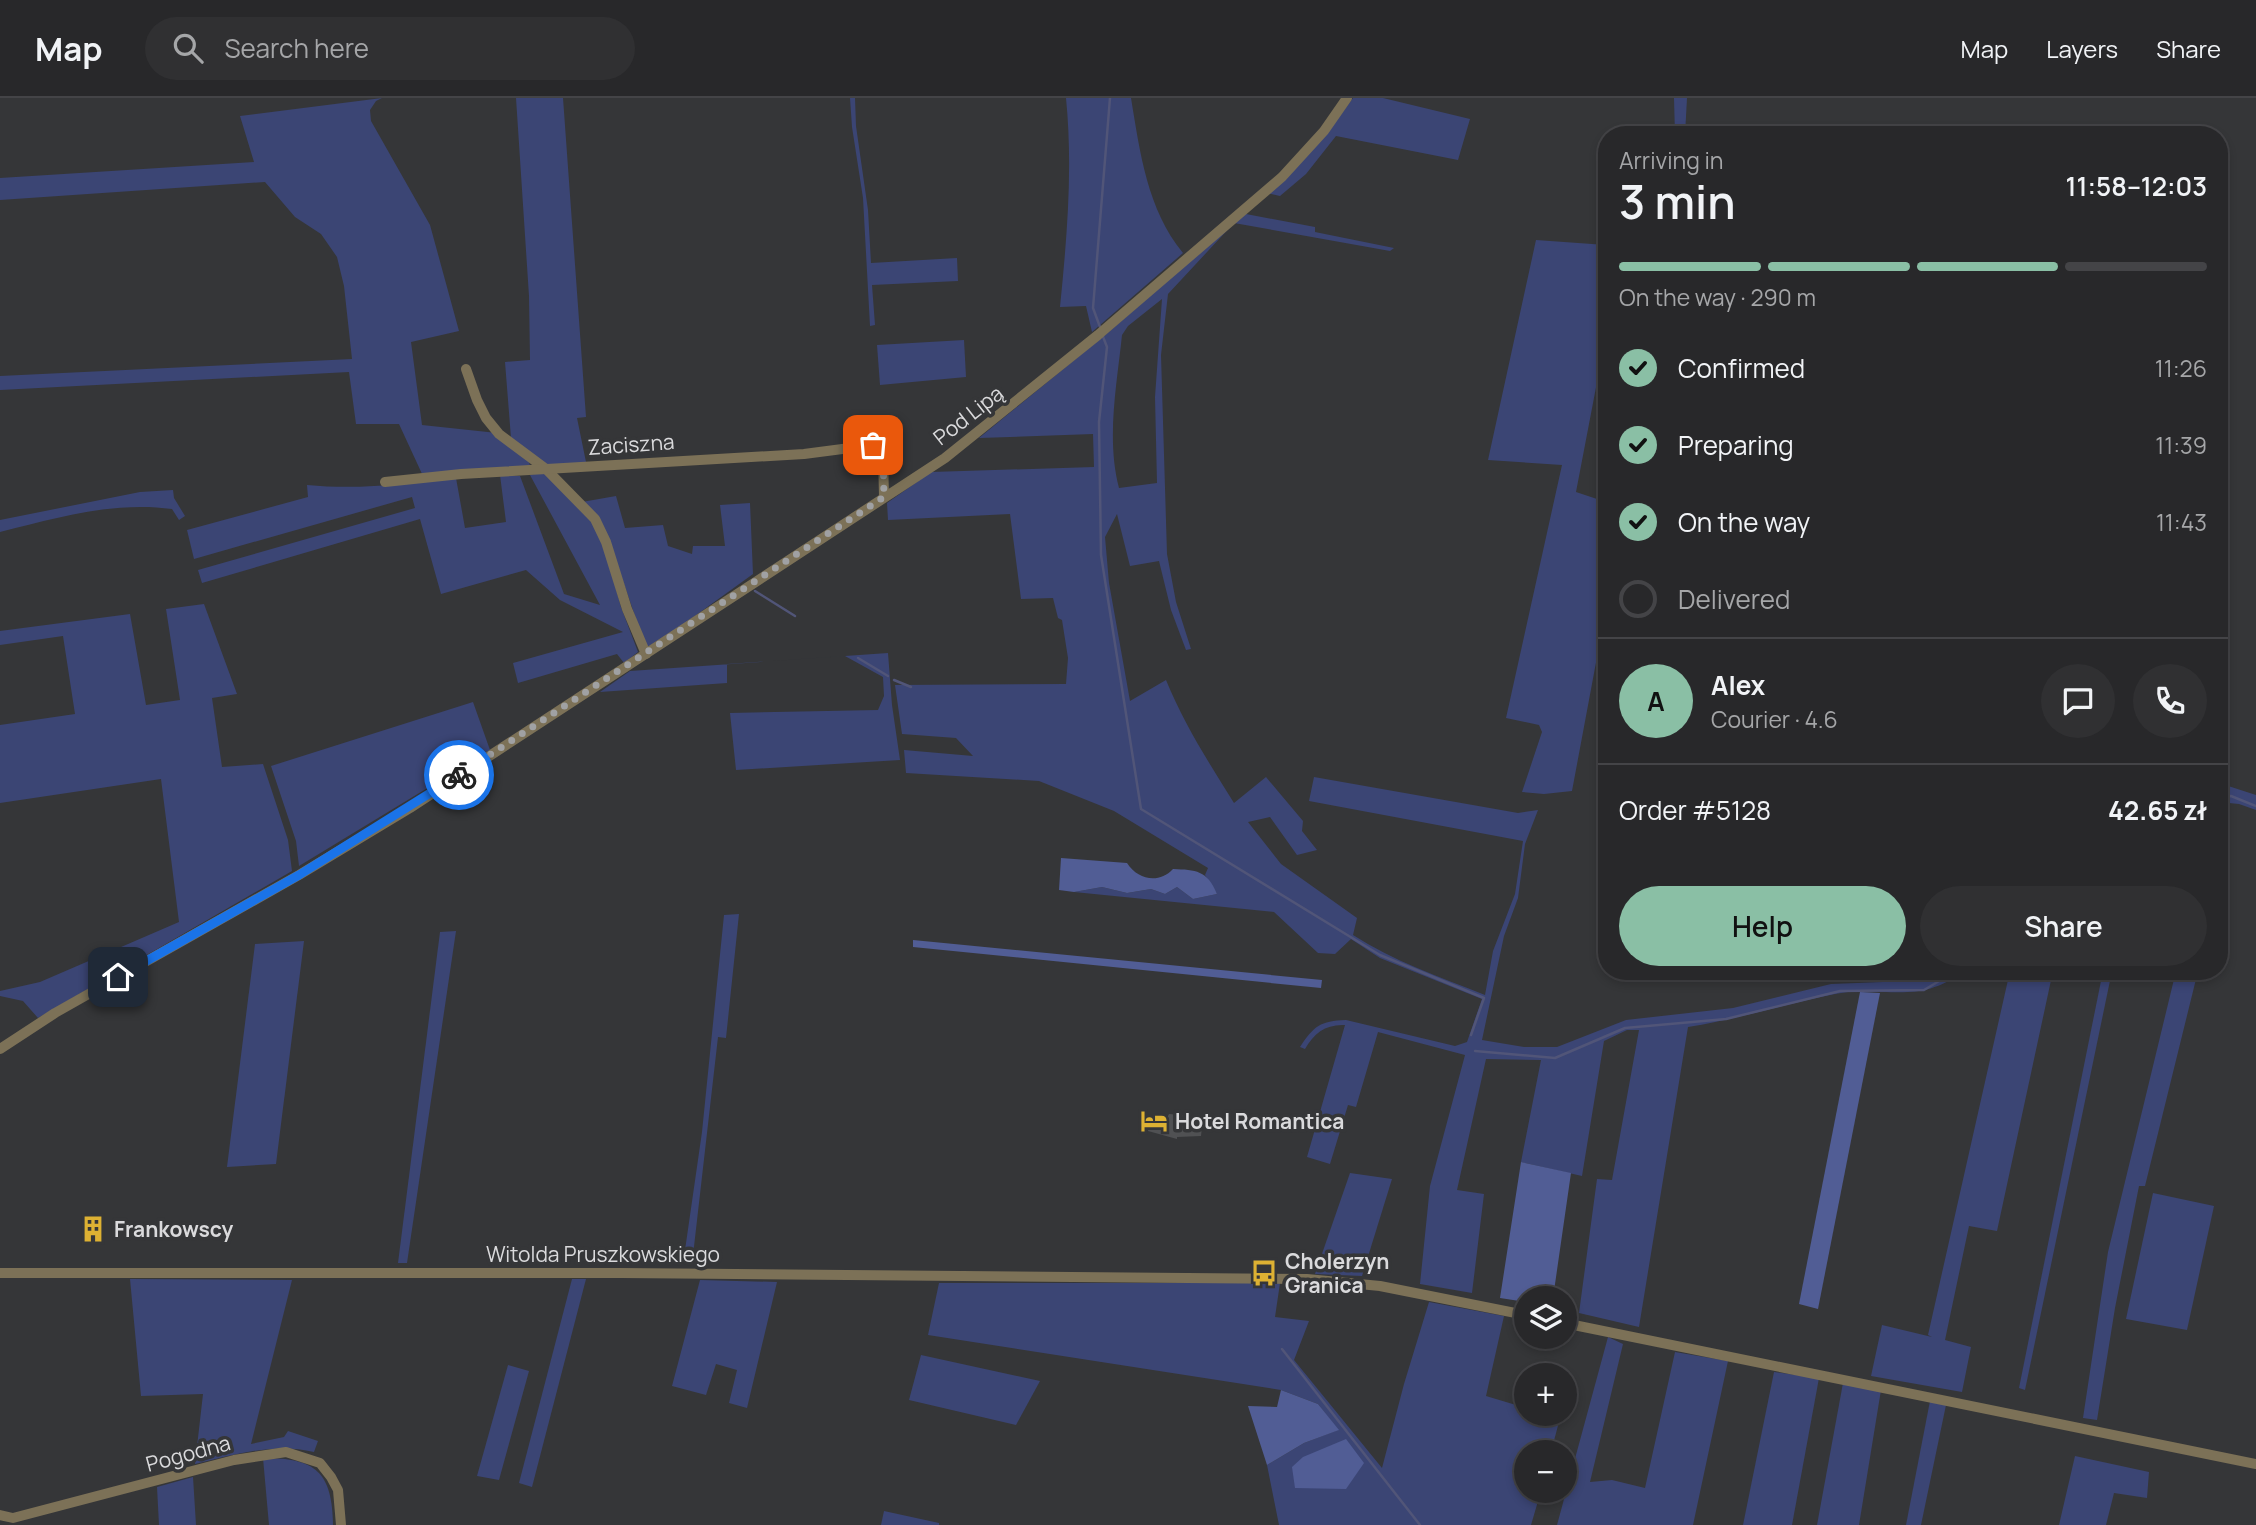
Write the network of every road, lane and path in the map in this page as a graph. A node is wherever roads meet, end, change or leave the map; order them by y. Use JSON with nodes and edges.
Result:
{"nodes":[{"id":1,"x":1347,"y":98,"type":"edge"},
{"id":2,"x":466,"y":369,"type":"dead end"},
{"id":3,"x":546,"y":469,"type":"junction"},
{"id":4,"x":385,"y":481,"type":"dead end"},
{"id":5,"x":884,"y":497,"type":"junction"},
{"id":6,"x":646,"y":654,"type":"junction"},
{"id":7,"x":0,"y":1049,"type":"edge"},
{"id":8,"x":0,"y":1273,"type":"edge"},
{"id":9,"x":1514,"y":1313,"type":"edge"},
{"id":10,"x":1577,"y":1326,"type":"edge"},
{"id":11,"x":2256,"y":1464,"type":"edge"},
{"id":12,"x":0,"y":1515,"type":"edge"},
{"id":13,"x":341,"y":1525,"type":"edge"}],
"edges":[{"from":1,"to":5,"type":"street","name":"Pod Lipą"},
{"from":2,"to":3,"type":"street"},
{"from":3,"to":4,"type":"street","name":"Zaciszna"},
{"from":3,"to":5,"type":"street","name":"Zaciszna"},
{"from":3,"to":6,"type":"street"},
{"from":5,"to":6,"type":"street","name":"Pod Lipą"},
{"from":6,"to":7,"type":"street","name":"Pod Lipą"},
{"from":8,"to":9,"type":"street","name":"Witolda Pruszkowskiego"},
{"from":10,"to":11,"type":"street"},
{"from":12,"to":13,"type":"street","name":"Pogodna"}]}
